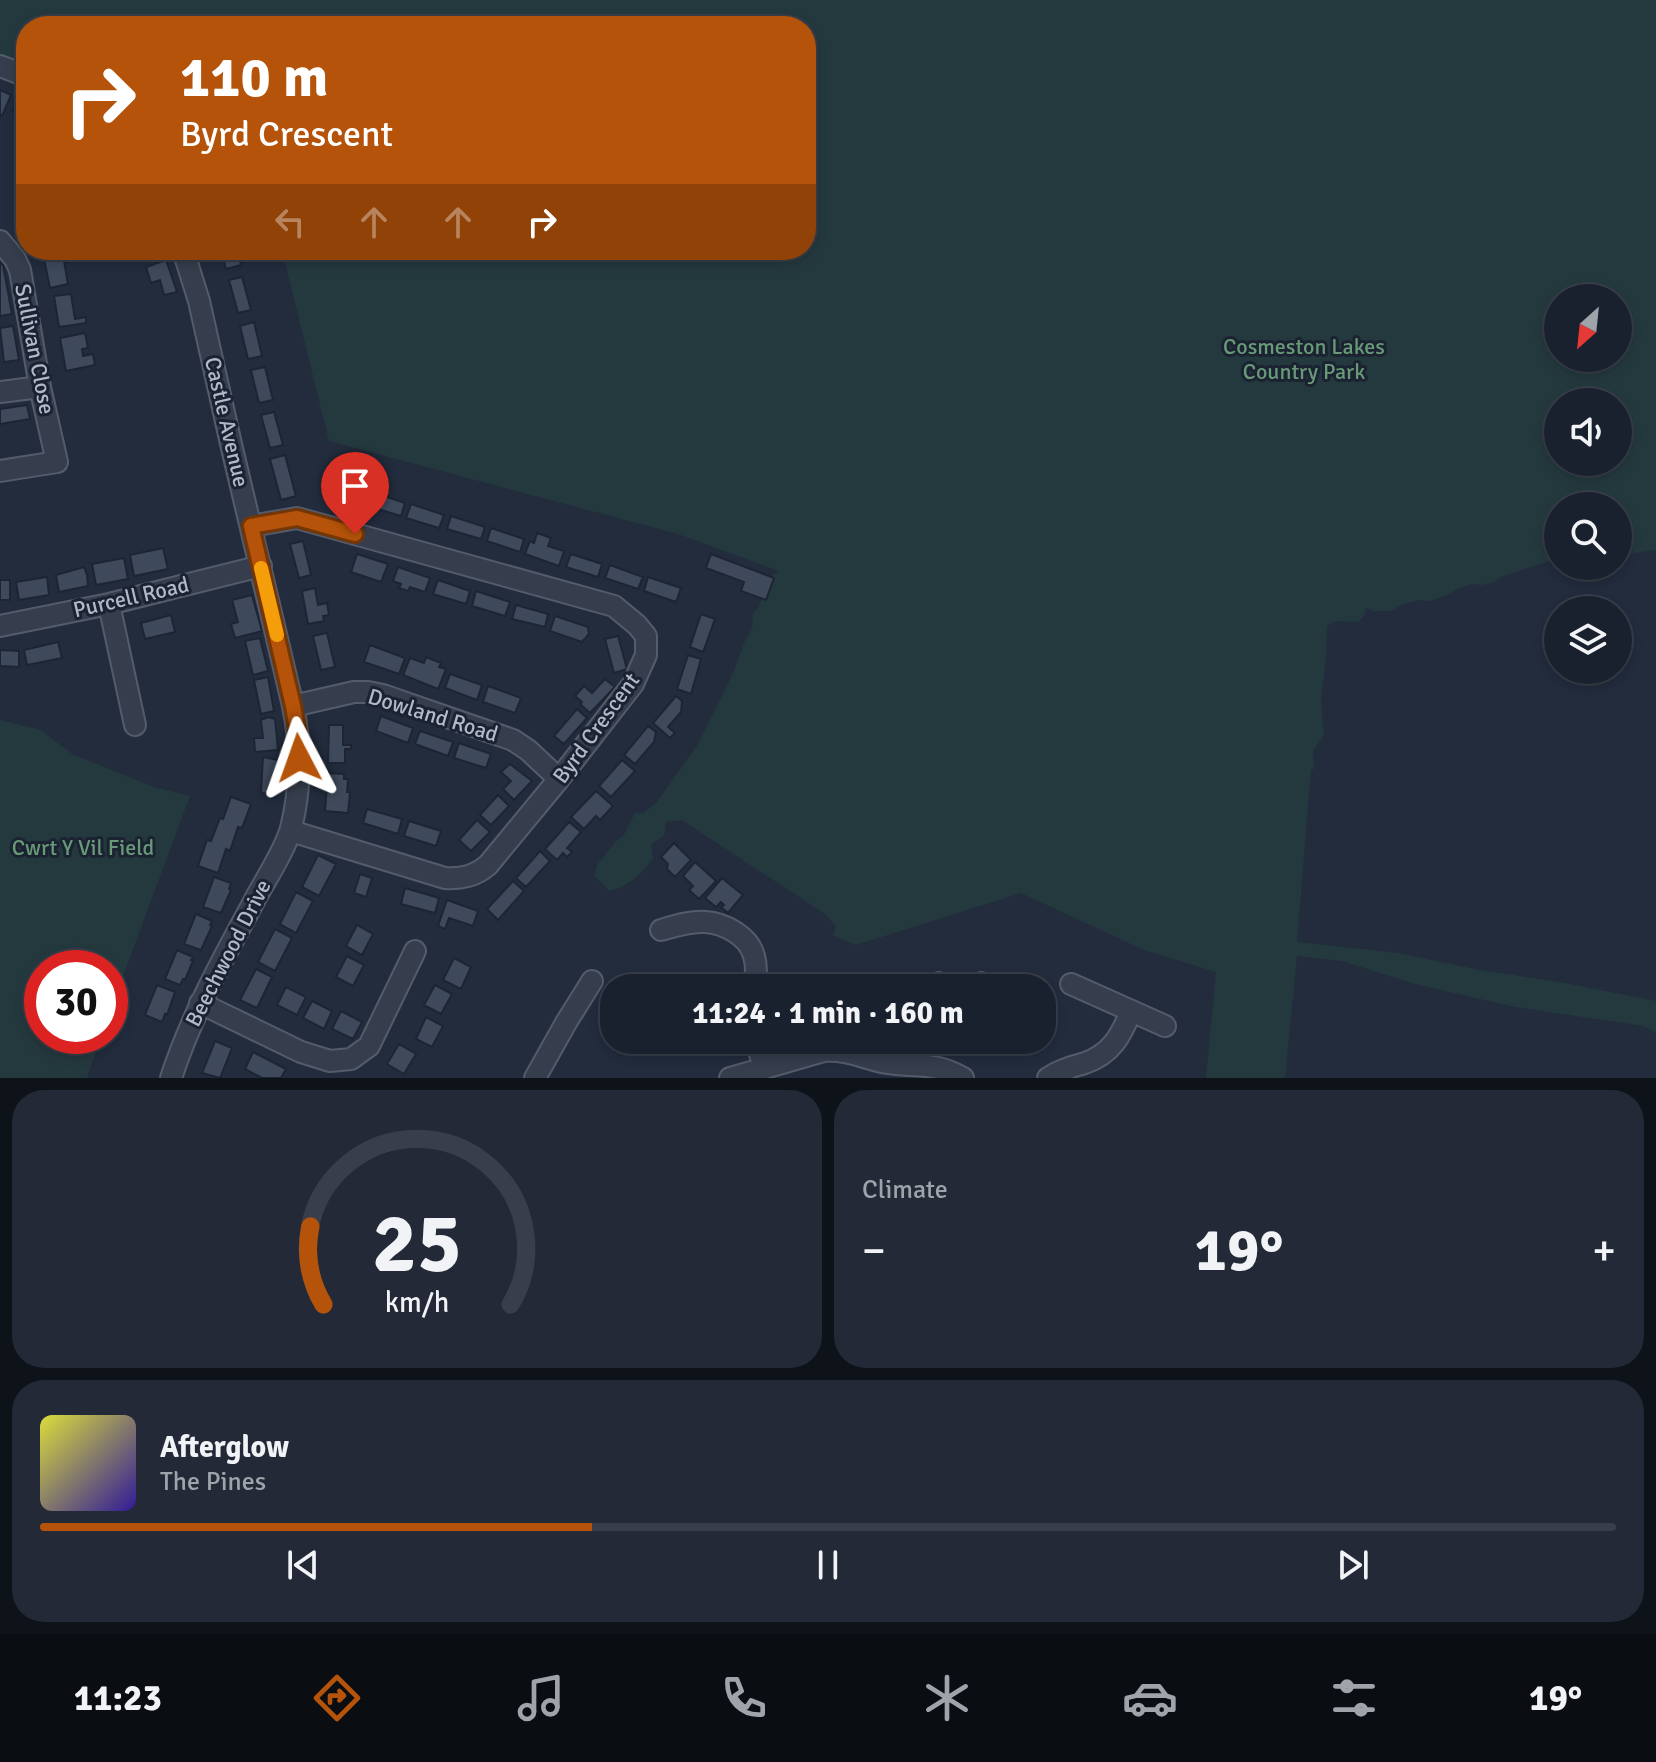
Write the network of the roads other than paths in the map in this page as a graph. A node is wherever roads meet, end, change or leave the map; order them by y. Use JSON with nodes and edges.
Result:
{"nodes":[{"id":1,"x":0,"y":241,"type":"edge"},
{"id":2,"x":186,"y":260,"type":"edge"},
{"id":3,"x":40,"y":387,"type":"junction"},
{"id":4,"x":0,"y":392,"type":"edge"},
{"id":5,"x":0,"y":471,"type":"edge"},
{"id":6,"x":251,"y":526,"type":"junction"},
{"id":7,"x":261,"y":566,"type":"junction"},
{"id":8,"x":109,"y":604,"type":"junction"},
{"id":9,"x":0,"y":626,"type":"edge"},
{"id":10,"x":293,"y":706,"type":"junction"},
{"id":11,"x":135,"y":725,"type":"dead end"},
{"id":12,"x":559,"y":779,"type":"junction"},
{"id":13,"x":291,"y":831,"type":"junction"},
{"id":14,"x":661,"y":930,"type":"dead end"},
{"id":15,"x":415,"y":951,"type":"dead end"},
{"id":16,"x":756,"y":974,"type":"edge"},
{"id":17,"x":592,"y":981,"type":"dead end"},
{"id":18,"x":1071,"y":984,"type":"dead end"},
{"id":19,"x":200,"y":1003,"type":"junction"},
{"id":20,"x":1131,"y":1011,"type":"junction"},
{"id":21,"x":1165,"y":1026,"type":"dead end"},
{"id":22,"x":760,"y":1054,"type":"edge"},
{"id":23,"x":920,"y":1054,"type":"edge"},
{"id":24,"x":918,"y":1064,"type":"junction"},
{"id":25,"x":764,"y":1068,"type":"junction"},
{"id":26,"x":1061,"y":1075,"type":"edge"},
{"id":27,"x":171,"y":1078,"type":"edge"},
{"id":28,"x":535,"y":1078,"type":"edge"},
{"id":29,"x":730,"y":1078,"type":"edge"},
{"id":30,"x":963,"y":1078,"type":"edge"}],
"edges":[{"from":1,"to":3,"type":"street","name":"Sullivan Close"},
{"from":2,"to":6,"type":"street","name":"Castle Avenue"},
{"from":3,"to":4,"type":"street"},
{"from":3,"to":5,"type":"street","name":"Sullivan Close"},
{"from":6,"to":7,"type":"street","name":"Castle Avenue"},
{"from":6,"to":12,"type":"street","name":"Byrd Crescent"},
{"from":7,"to":8,"type":"street","name":"Purcell Road"},
{"from":7,"to":10,"type":"street","name":"Castle Avenue"},
{"from":8,"to":9,"type":"street","name":"Purcell Road"},
{"from":8,"to":11,"type":"street"},
{"from":10,"to":12,"type":"street","name":"Dowland Road"},
{"from":10,"to":13,"type":"street","name":"Castle Avenue"},
{"from":12,"to":13,"type":"street","name":"Byrd Crescent"},
{"from":13,"to":19,"type":"street","name":"Beechwood Drive"},
{"from":14,"to":16,"type":"street"},
{"from":15,"to":19,"type":"street"},
{"from":17,"to":28,"type":"street"},
{"from":18,"to":20,"type":"street"},
{"from":19,"to":27,"type":"street","name":"Beechwood Drive"},
{"from":20,"to":21,"type":"street"},
{"from":20,"to":26,"type":"street"},
{"from":22,"to":25,"type":"street"},
{"from":23,"to":24,"type":"street"},
{"from":24,"to":25,"type":"street"},
{"from":24,"to":30,"type":"street"},
{"from":25,"to":29,"type":"street"}]}
